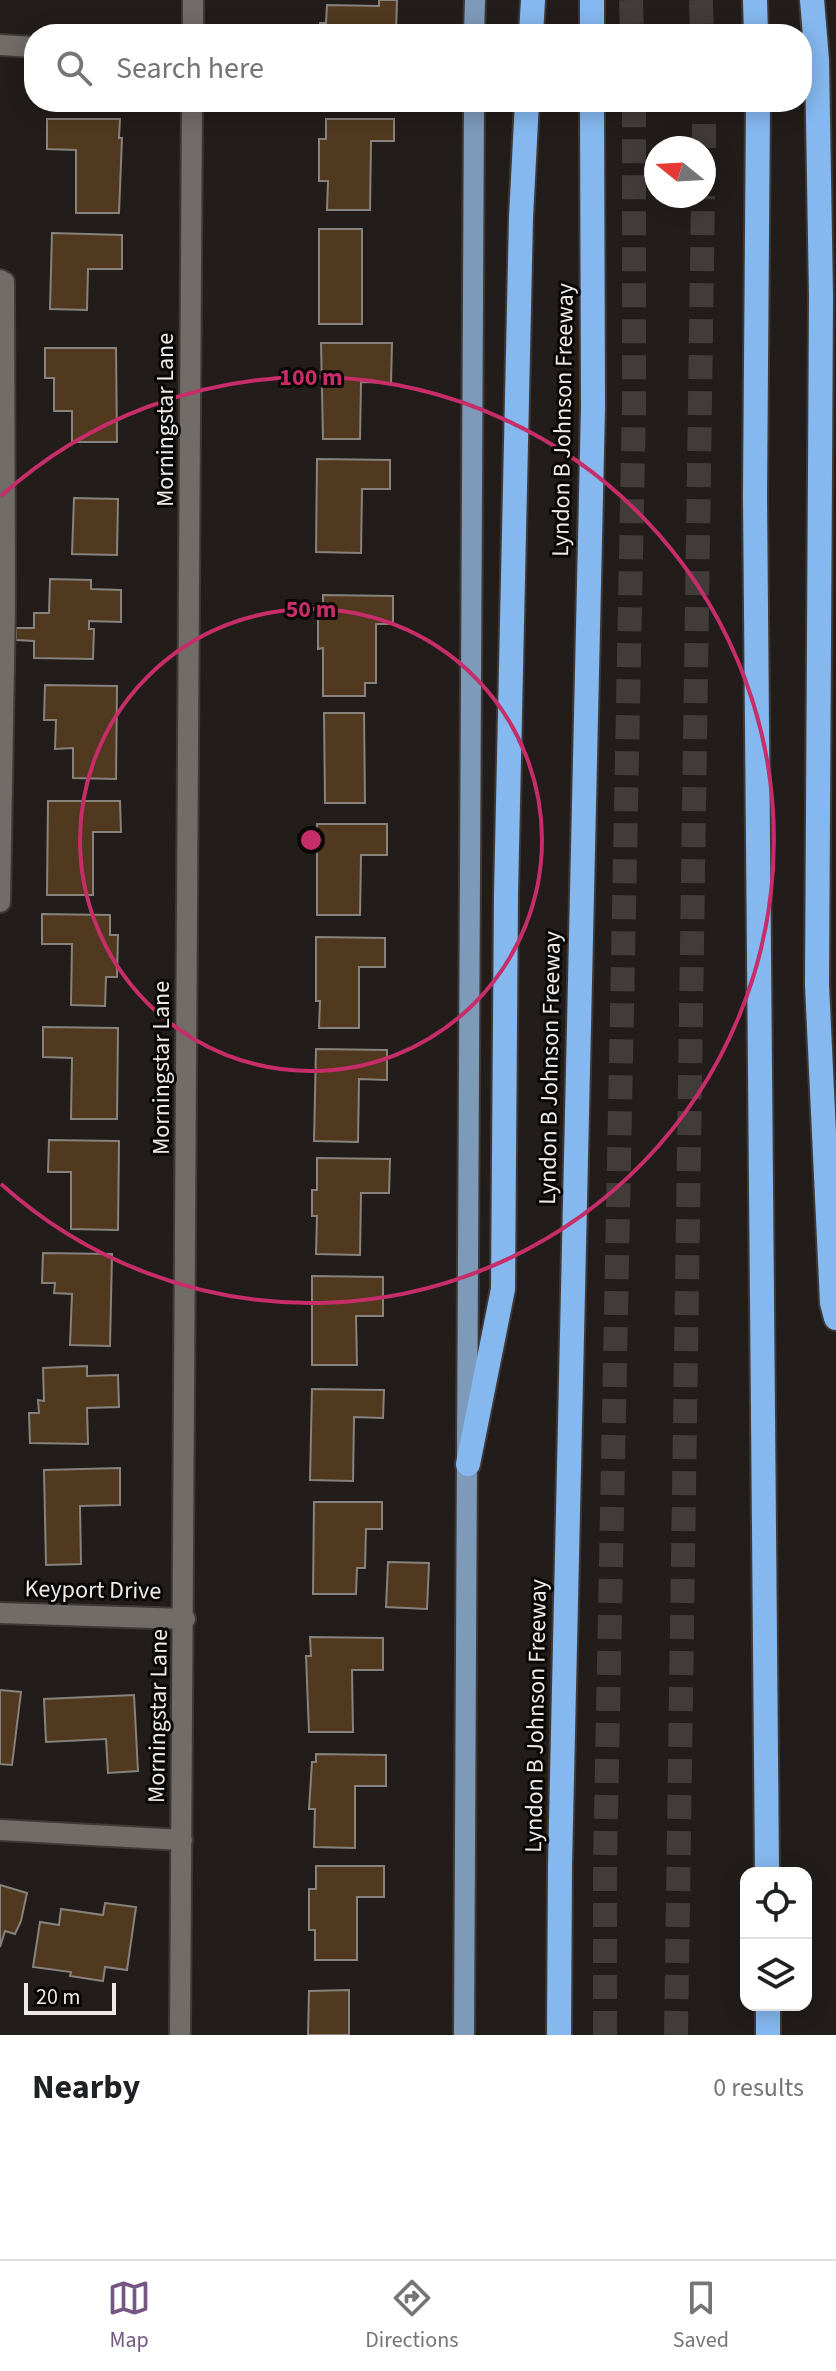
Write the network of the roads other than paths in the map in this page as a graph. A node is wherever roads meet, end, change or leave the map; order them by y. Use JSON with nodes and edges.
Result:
{"nodes":[{"id":1,"x":193,"y":0,"type":"edge"},
{"id":2,"x":475,"y":0,"type":"edge"},
{"id":3,"x":533,"y":0,"type":"edge"},
{"id":4,"x":592,"y":0,"type":"edge"},
{"id":5,"x":755,"y":0,"type":"edge"},
{"id":6,"x":812,"y":0,"type":"edge"},
{"id":7,"x":193,"y":24,"type":"edge"},
{"id":8,"x":474,"y":24,"type":"edge"},
{"id":9,"x":532,"y":24,"type":"edge"},
{"id":10,"x":592,"y":24,"type":"edge"},
{"id":11,"x":756,"y":24,"type":"edge"},
{"id":12,"x":0,"y":45,"type":"edge"},
{"id":13,"x":24,"y":46,"type":"edge"},
{"id":14,"x":192,"y":112,"type":"edge"},
{"id":15,"x":474,"y":112,"type":"edge"},
{"id":16,"x":526,"y":112,"type":"edge"},
{"id":17,"x":592,"y":112,"type":"edge"},
{"id":18,"x":758,"y":112,"type":"edge"},
{"id":19,"x":0,"y":280,"type":"edge"},
{"id":20,"x":0,"y":902,"type":"edge"},
{"id":21,"x":836,"y":1318,"type":"edge"},
{"id":22,"x":468,"y":1464,"type":"junction"},
{"id":23,"x":0,"y":1613,"type":"edge"},
{"id":24,"x":185,"y":1619,"type":"junction"},
{"id":25,"x":0,"y":1830,"type":"edge"},
{"id":26,"x":182,"y":1840,"type":"junction"},
{"id":27,"x":767,"y":1867,"type":"edge"},
{"id":28,"x":768,"y":2011,"type":"edge"},
{"id":29,"x":180,"y":2035,"type":"edge"},
{"id":30,"x":464,"y":2035,"type":"edge"},
{"id":31,"x":559,"y":2035,"type":"edge"},
{"id":32,"x":768,"y":2035,"type":"edge"}],
"edges":[{"from":1,"to":7,"type":"street"},
{"from":2,"to":8,"type":"main road"},
{"from":3,"to":9,"type":"highway"},
{"from":4,"to":10,"type":"highway"},
{"from":5,"to":11,"type":"highway"},
{"from":6,"to":21,"type":"highway"},
{"from":12,"to":13,"type":"street"},
{"from":14,"to":24,"type":"street","name":"Morningstar Lane"},
{"from":15,"to":22,"type":"main road"},
{"from":16,"to":22,"type":"highway"},
{"from":17,"to":31,"type":"highway","name":"Lyndon B Johnson Freeway"},
{"from":18,"to":27,"type":"highway"},
{"from":19,"to":20,"type":"street"},
{"from":22,"to":30,"type":"main road"},
{"from":23,"to":24,"type":"street","name":"Keyport Drive"},
{"from":24,"to":26,"type":"street","name":"Morningstar Lane"},
{"from":25,"to":26,"type":"street"},
{"from":26,"to":29,"type":"street","name":"Morningstar Lane"},
{"from":28,"to":32,"type":"highway"}]}
